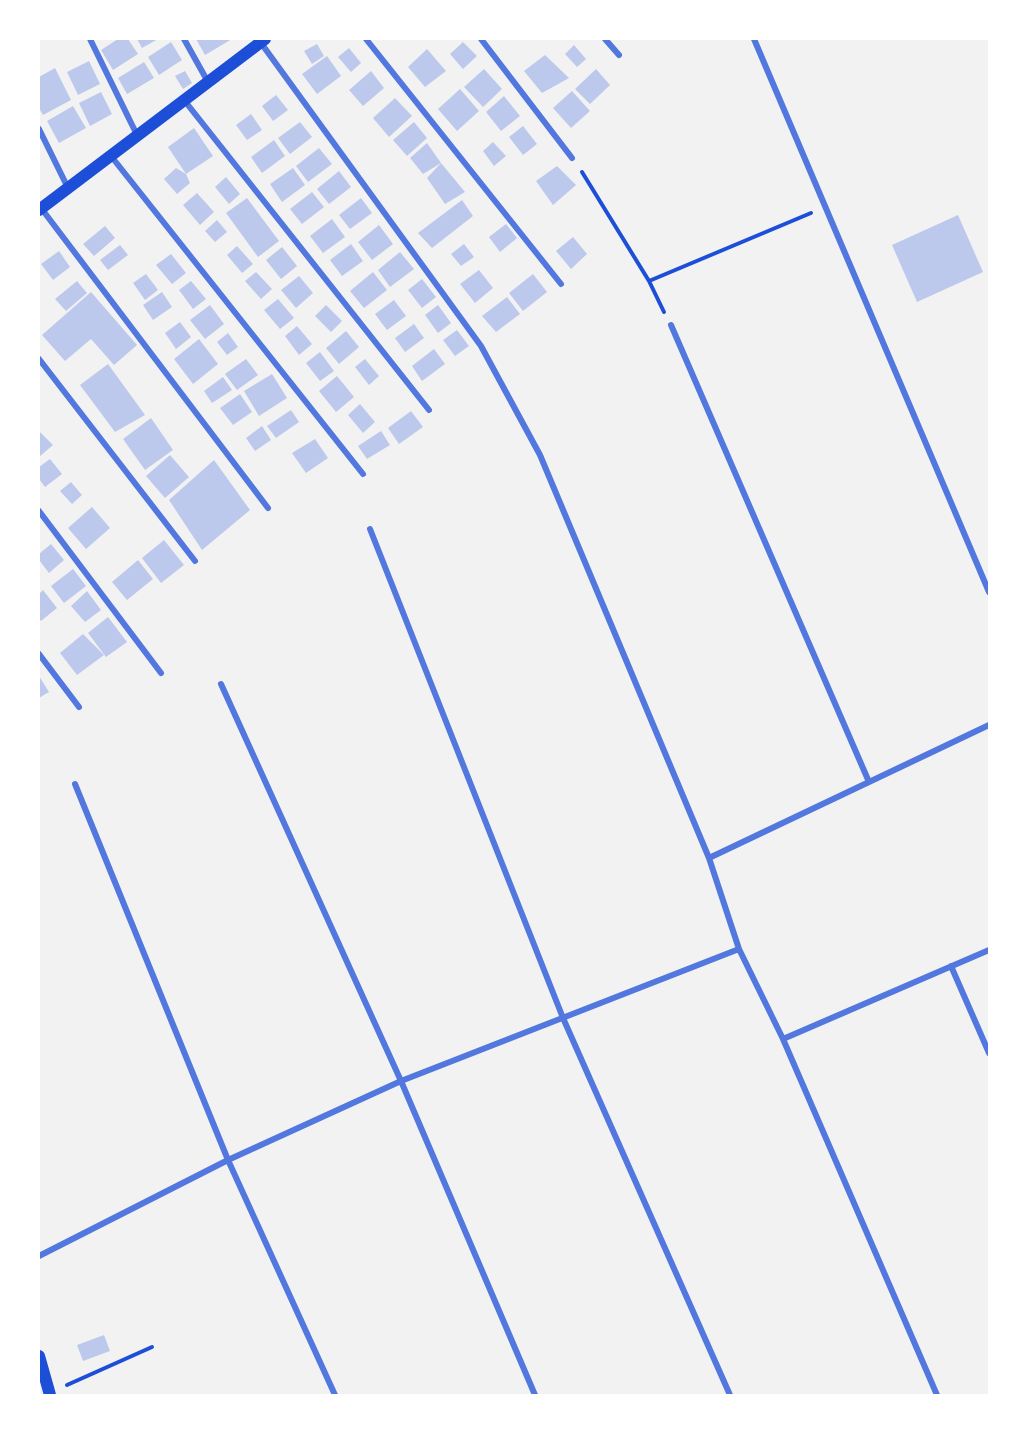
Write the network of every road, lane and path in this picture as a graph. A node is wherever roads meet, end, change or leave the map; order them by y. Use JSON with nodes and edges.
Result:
{"nodes":[{"id":1,"x":90,"y":39,"type":"edge"},
{"id":2,"x":184,"y":39,"type":"edge"},
{"id":3,"x":366,"y":39,"type":"edge"},
{"id":4,"x":481,"y":39,"type":"edge"},
{"id":5,"x":605,"y":39,"type":"edge"},
{"id":6,"x":754,"y":39,"type":"edge"},
{"id":7,"x":262,"y":41,"type":"edge"},
{"id":8,"x":619,"y":55,"type":"dead end"},
{"id":9,"x":208,"y":82,"type":"junction"},
{"id":10,"x":184,"y":100,"type":"junction"},
{"id":11,"x":39,"y":129,"type":"edge"},
{"id":12,"x":137,"y":135,"type":"junction"},
{"id":13,"x":111,"y":155,"type":"junction"},
{"id":14,"x":572,"y":158,"type":"dead end"},
{"id":15,"x":582,"y":172,"type":"dead end"},
{"id":16,"x":68,"y":188,"type":"junction"},
{"id":17,"x":825,"y":207,"type":"junction"},
{"id":18,"x":40,"y":209,"type":"edge"},
{"id":19,"x":649,"y":281,"type":"junction"},
{"id":20,"x":561,"y":284,"type":"dead end"},
{"id":21,"x":670,"y":325,"type":"joint"},
{"id":22,"x":39,"y":359,"type":"edge"},
{"id":23,"x":429,"y":410,"type":"dead end"},
{"id":24,"x":363,"y":474,"type":"dead end"},
{"id":25,"x":268,"y":508,"type":"dead end"},
{"id":26,"x":39,"y":511,"type":"edge"},
{"id":27,"x":370,"y":529,"type":"dead end"},
{"id":28,"x":195,"y":561,"type":"dead end"},
{"id":29,"x":989,"y":592,"type":"edge"},
{"id":30,"x":39,"y":654,"type":"edge"},
{"id":31,"x":161,"y":673,"type":"dead end"},
{"id":32,"x":221,"y":684,"type":"dead end"},
{"id":33,"x":79,"y":707,"type":"dead end"},
{"id":34,"x":989,"y":725,"type":"edge"},
{"id":35,"x":869,"y":782,"type":"junction"},
{"id":36,"x":75,"y":784,"type":"dead end"},
{"id":37,"x":709,"y":858,"type":"junction"},
{"id":38,"x":739,"y":949,"type":"junction"},
{"id":39,"x":989,"y":950,"type":"edge"},
{"id":40,"x":951,"y":966,"type":"junction"},
{"id":41,"x":563,"y":1018,"type":"junction"},
{"id":42,"x":783,"y":1039,"type":"junction"},
{"id":43,"x":989,"y":1053,"type":"edge"},
{"id":44,"x":400,"y":1081,"type":"junction"},
{"id":45,"x":228,"y":1160,"type":"junction"},
{"id":46,"x":39,"y":1256,"type":"edge"},
{"id":47,"x":152,"y":1347,"type":"dead end"},
{"id":48,"x":39,"y":1356,"type":"edge"},
{"id":49,"x":50,"y":1394,"type":"edge"},
{"id":50,"x":335,"y":1395,"type":"edge"},
{"id":51,"x":535,"y":1395,"type":"edge"},
{"id":52,"x":730,"y":1395,"type":"edge"},
{"id":53,"x":937,"y":1395,"type":"edge"}],
"edges":[{"from":1,"to":12,"type":"street"},
{"from":2,"to":9,"type":"street"},
{"from":3,"to":20,"type":"street"},
{"from":4,"to":14,"type":"street"},
{"from":5,"to":8,"type":"street"},
{"from":6,"to":17,"type":"street"},
{"from":7,"to":9,"type":"main road"},
{"from":7,"to":37,"type":"street"},
{"from":9,"to":10,"type":"main road"},
{"from":10,"to":12,"type":"main road"},
{"from":10,"to":23,"type":"street"},
{"from":11,"to":16,"type":"street"},
{"from":12,"to":13,"type":"main road"},
{"from":13,"to":16,"type":"main road"},
{"from":13,"to":24,"type":"street"},
{"from":15,"to":19,"type":"path"},
{"from":16,"to":18,"type":"main road"},
{"from":17,"to":19,"type":"path"},
{"from":17,"to":29,"type":"street"},
{"from":18,"to":25,"type":"street"},
{"from":19,"to":21,"type":"path"},
{"from":21,"to":35,"type":"street"},
{"from":22,"to":28,"type":"street"},
{"from":26,"to":31,"type":"street"},
{"from":27,"to":41,"type":"street"},
{"from":30,"to":33,"type":"street"},
{"from":32,"to":44,"type":"street"},
{"from":34,"to":35,"type":"street"},
{"from":35,"to":37,"type":"street"},
{"from":36,"to":45,"type":"street"},
{"from":37,"to":38,"type":"street"},
{"from":38,"to":41,"type":"street"},
{"from":38,"to":42,"type":"street"},
{"from":39,"to":40,"type":"street"},
{"from":40,"to":42,"type":"street"},
{"from":40,"to":43,"type":"street"},
{"from":41,"to":44,"type":"street"},
{"from":41,"to":52,"type":"street"},
{"from":42,"to":53,"type":"street"},
{"from":44,"to":45,"type":"street"},
{"from":44,"to":51,"type":"street"},
{"from":45,"to":46,"type":"street"},
{"from":45,"to":50,"type":"street"},
{"from":47,"to":49,"type":"path"},
{"from":48,"to":49,"type":"main road"}]}
